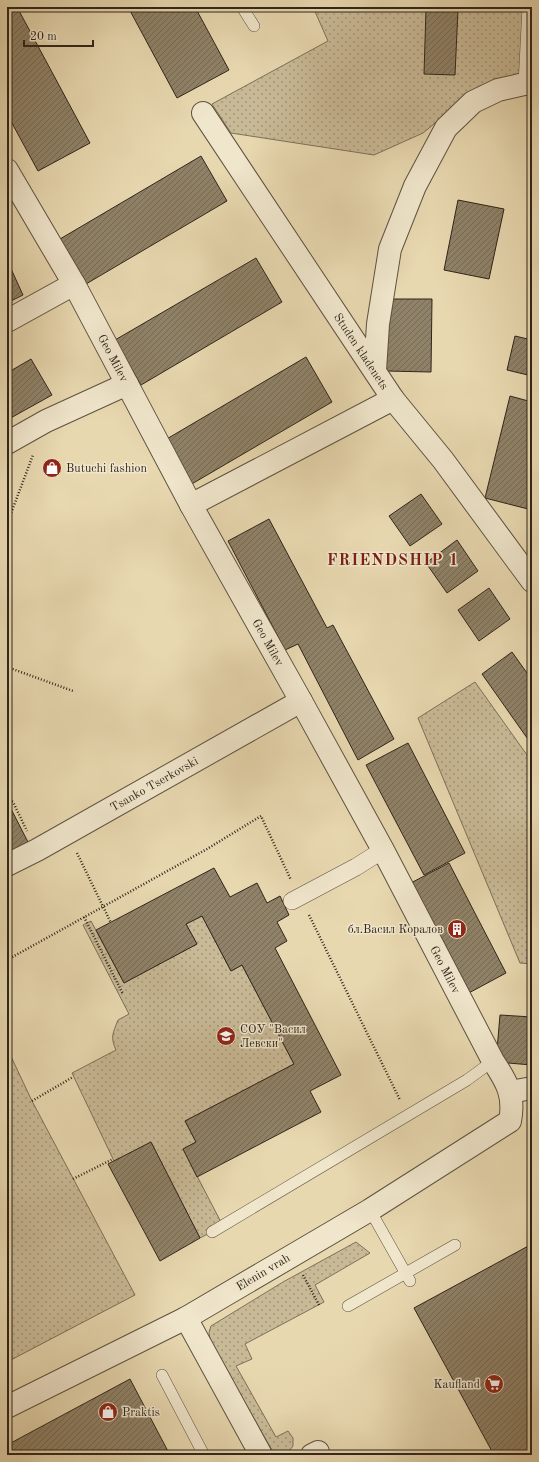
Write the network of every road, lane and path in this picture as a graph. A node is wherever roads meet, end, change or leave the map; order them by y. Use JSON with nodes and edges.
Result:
{"nodes":[{"id":1,"x":242,"y":7,"type":"edge"},
{"id":2,"x":528,"y":7,"type":"edge"},
{"id":3,"x":254,"y":26,"type":"dead end"},
{"id":4,"x":528,"y":84,"type":"edge"},
{"id":5,"x":203,"y":112,"type":"dead end"},
{"id":6,"x":7,"y":170,"type":"edge"},
{"id":7,"x":74,"y":284,"type":"junction"},
{"id":8,"x":7,"y":321,"type":"edge"},
{"id":9,"x":375,"y":370,"type":"junction"},
{"id":10,"x":128,"y":384,"type":"junction"},
{"id":11,"x":393,"y":399,"type":"junction"},
{"id":12,"x":46,"y":421,"type":"junction"},
{"id":13,"x":7,"y":443,"type":"edge"},
{"id":14,"x":192,"y":505,"type":"junction"},
{"id":15,"x":7,"y":524,"type":"edge"},
{"id":16,"x":528,"y":569,"type":"edge"},
{"id":17,"x":7,"y":667,"type":"edge"},
{"id":18,"x":73,"y":692,"type":"dead end"},
{"id":19,"x":301,"y":701,"type":"junction"},
{"id":20,"x":7,"y":798,"type":"edge"},
{"id":21,"x":67,"y":833,"type":"junction"},
{"id":22,"x":37,"y":850,"type":"junction"},
{"id":23,"x":382,"y":850,"type":"junction"},
{"id":24,"x":7,"y":865,"type":"edge"},
{"id":25,"x":296,"y":899,"type":"junction"},
{"id":26,"x":103,"y":907,"type":"junction"},
{"id":27,"x":84,"y":917,"type":"junction"},
{"id":28,"x":111,"y":923,"type":"dead end"},
{"id":29,"x":7,"y":960,"type":"edge"},
{"id":30,"x":123,"y":994,"type":"dead end"},
{"id":31,"x":493,"y":1061,"type":"junction"},
{"id":32,"x":73,"y":1077,"type":"dead end"},
{"id":33,"x":532,"y":1088,"type":"edge"},
{"id":34,"x":510,"y":1092,"type":"junction"},
{"id":35,"x":32,"y":1101,"type":"dead end"},
{"id":36,"x":400,"y":1101,"type":"dead end"},
{"id":37,"x":510,"y":1121,"type":"joint"},
{"id":38,"x":113,"y":1159,"type":"dead end"},
{"id":39,"x":73,"y":1179,"type":"dead end"},
{"id":40,"x":370,"y":1210,"type":"junction"},
{"id":41,"x":212,"y":1232,"type":"dead end"},
{"id":42,"x":455,"y":1245,"type":"dead end"},
{"id":43,"x":301,"y":1273,"type":"dead end"},
{"id":44,"x":408,"y":1277,"type":"junction"},
{"id":45,"x":319,"y":1305,"type":"dead end"},
{"id":46,"x":348,"y":1306,"type":"dead end"},
{"id":47,"x":186,"y":1318,"type":"junction"},
{"id":48,"x":162,"y":1375,"type":"dead end"},
{"id":49,"x":7,"y":1407,"type":"edge"},
{"id":50,"x":204,"y":1455,"type":"edge"},
{"id":51,"x":261,"y":1455,"type":"edge"}],
"edges":[{"from":1,"to":3,"type":"lane"},
{"from":2,"to":4,"type":"lane"},
{"from":4,"to":9,"type":"street"},
{"from":5,"to":9,"type":"street","name":"Studen kladenets"},
{"from":6,"to":7,"type":"street","name":"Geo Milev"},
{"from":7,"to":8,"type":"street"},
{"from":7,"to":10,"type":"street","name":"Geo Milev"},
{"from":9,"to":11,"type":"street","name":"Studen kladenets"},
{"from":10,"to":12,"type":"street"},
{"from":10,"to":14,"type":"street","name":"Geo Milev"},
{"from":11,"to":14,"type":"street"},
{"from":11,"to":16,"type":"street","name":"Studen kladenets"},
{"from":12,"to":13,"type":"street"},
{"from":12,"to":15,"type":"path"},
{"from":14,"to":19,"type":"street","name":"Geo Milev"},
{"from":17,"to":18,"type":"path"},
{"from":19,"to":21,"type":"street","name":"Tsanko Tserkovski"},
{"from":19,"to":23,"type":"street","name":"Geo Milev"},
{"from":20,"to":22,"type":"path"},
{"from":21,"to":22,"type":"street","name":"Tsanko Tserkovski"},
{"from":21,"to":26,"type":"path"},
{"from":22,"to":24,"type":"street","name":"Tsanko Tserkovski"},
{"from":23,"to":25,"type":"street"},
{"from":23,"to":31,"type":"street","name":"Geo Milev"},
{"from":25,"to":26,"type":"path"},
{"from":25,"to":36,"type":"path"},
{"from":26,"to":27,"type":"path"},
{"from":26,"to":28,"type":"path"},
{"from":27,"to":29,"type":"path"},
{"from":27,"to":30,"type":"path"},
{"from":31,"to":34,"type":"street","name":"Geo Milev"},
{"from":31,"to":41,"type":"lane"},
{"from":32,"to":35,"type":"path"},
{"from":33,"to":34,"type":"street"},
{"from":34,"to":37,"type":"street","name":"Geo Milev"},
{"from":37,"to":40,"type":"street","name":"Elenin vrah"},
{"from":38,"to":39,"type":"path"},
{"from":40,"to":44,"type":"lane"},
{"from":40,"to":47,"type":"street","name":"Elenin vrah"},
{"from":42,"to":44,"type":"lane"},
{"from":43,"to":45,"type":"path"},
{"from":44,"to":46,"type":"lane"},
{"from":47,"to":49,"type":"street","name":"Elenin vrah"},
{"from":47,"to":51,"type":"street"},
{"from":48,"to":50,"type":"lane"}]}
